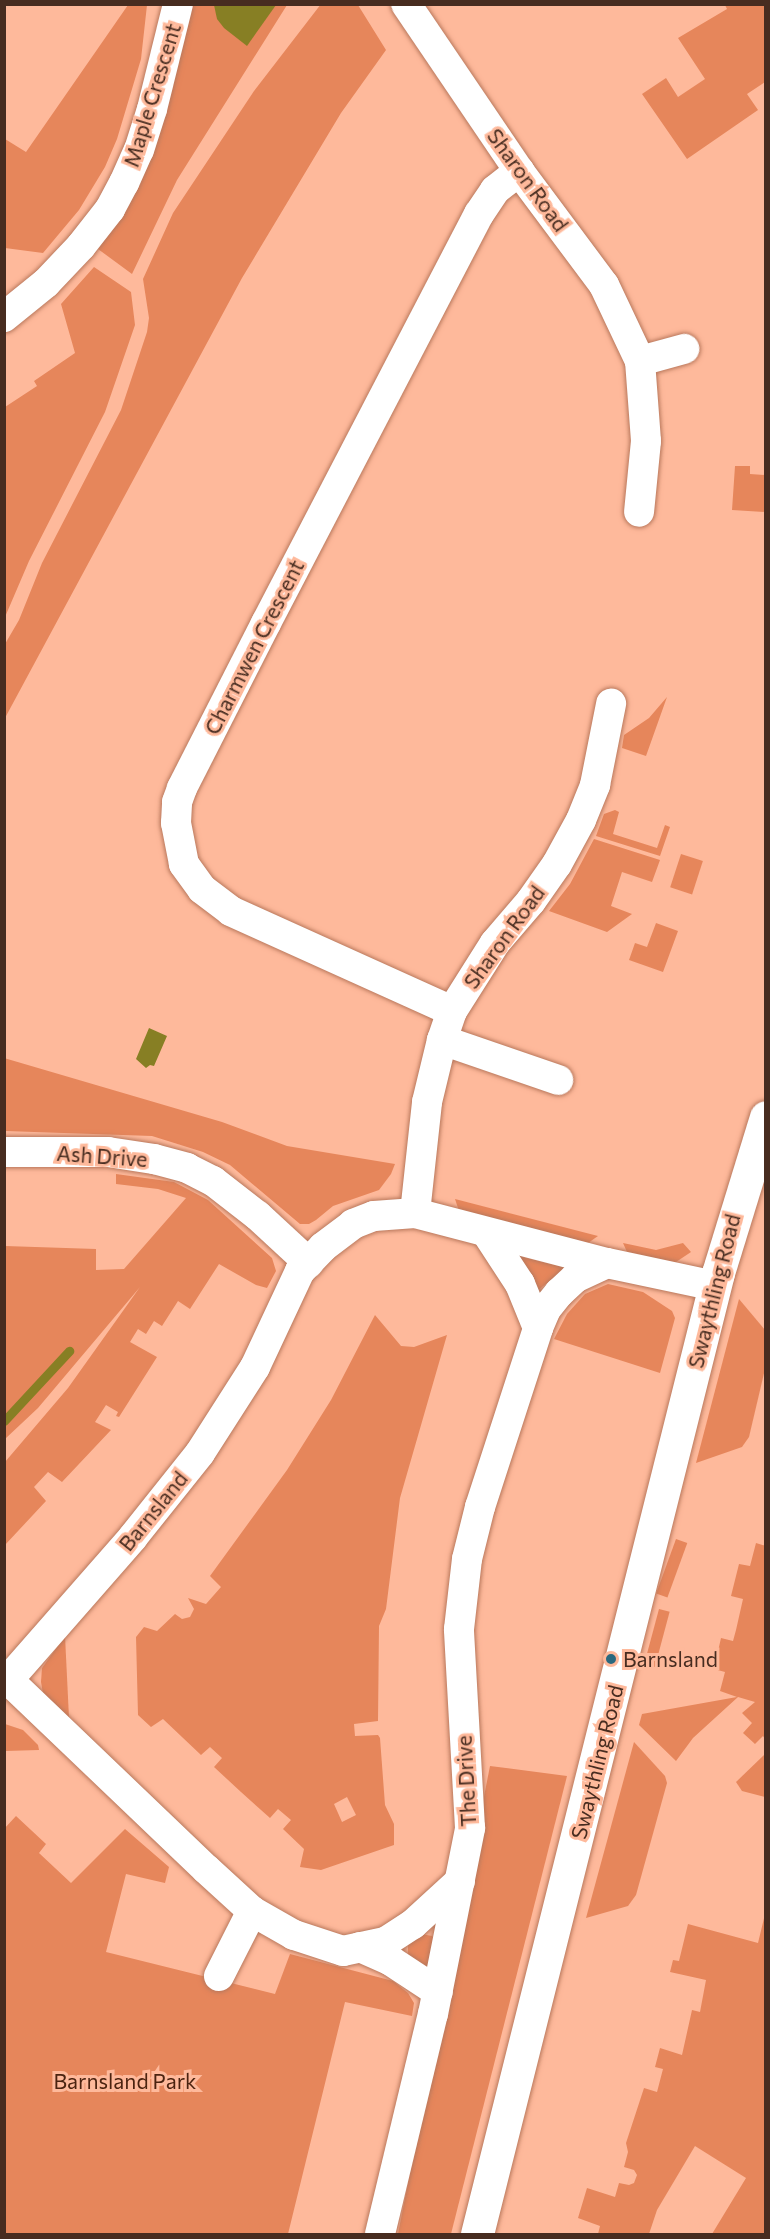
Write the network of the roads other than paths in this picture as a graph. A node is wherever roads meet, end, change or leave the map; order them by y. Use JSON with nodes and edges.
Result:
{"nodes":[{"id":1,"x":178,"y":4,"type":"edge"},
{"id":2,"x":406,"y":4,"type":"edge"},
{"id":3,"x":519,"y":171,"type":"junction"},
{"id":4,"x":4,"y":317,"type":"edge"},
{"id":5,"x":684,"y":349,"type":"dead end"},
{"id":6,"x":640,"y":361,"type":"junction"},
{"id":7,"x":639,"y":512,"type":"dead end"},
{"id":8,"x":611,"y":704,"type":"dead end"},
{"id":9,"x":452,"y":1011,"type":"junction"},
{"id":10,"x":442,"y":1040,"type":"junction"},
{"id":11,"x":558,"y":1080,"type":"dead end"},
{"id":12,"x":765,"y":1117,"type":"edge"},
{"id":13,"x":4,"y":1152,"type":"edge"},
{"id":14,"x":415,"y":1213,"type":"junction"},
{"id":15,"x":486,"y":1232,"type":"junction"},
{"id":16,"x":309,"y":1263,"type":"junction"},
{"id":17,"x":607,"y":1263,"type":"junction"},
{"id":18,"x":715,"y":1286,"type":"junction"},
{"id":19,"x":538,"y":1328,"type":"junction"},
{"id":20,"x":6,"y":1682,"type":"edge"},
{"id":21,"x":460,"y":1881,"type":"junction"},
{"id":22,"x":252,"y":1911,"type":"junction"},
{"id":23,"x":360,"y":1947,"type":"junction"},
{"id":24,"x":219,"y":1976,"type":"dead end"},
{"id":25,"x":438,"y":1992,"type":"junction"},
{"id":26,"x":380,"y":2235,"type":"edge"},
{"id":27,"x":477,"y":2235,"type":"edge"}],
"edges":[{"from":1,"to":4,"type":"street","name":"Maple Crescent"},
{"from":2,"to":3,"type":"street","name":"Sharon Road"},
{"from":3,"to":6,"type":"street","name":"Sharon Road"},
{"from":3,"to":9,"type":"street","name":"Charmwen Crescent"},
{"from":5,"to":6,"type":"street"},
{"from":6,"to":7,"type":"street","name":"Sharon Road"},
{"from":8,"to":9,"type":"street","name":"Sharon Road"},
{"from":9,"to":10,"type":"street","name":"Sharon Road"},
{"from":10,"to":11,"type":"street"},
{"from":10,"to":14,"type":"street","name":"Sharon Road"},
{"from":12,"to":18,"type":"main road","name":"Swaythling Road"},
{"from":13,"to":16,"type":"street","name":"Ash Drive"},
{"from":14,"to":15,"type":"street","name":"Barnsland"},
{"from":14,"to":16,"type":"street","name":"Barnsland"},
{"from":15,"to":17,"type":"street","name":"Barnsland"},
{"from":15,"to":19,"type":"street"},
{"from":16,"to":20,"type":"street","name":"Barnsland"},
{"from":17,"to":18,"type":"street","name":"Barnsland"},
{"from":17,"to":19,"type":"street","name":"The Drive"},
{"from":18,"to":27,"type":"main road","name":"Swaythling Road"},
{"from":19,"to":21,"type":"street","name":"The Drive"},
{"from":20,"to":22,"type":"street","name":"Barnsland"},
{"from":21,"to":23,"type":"street","name":"Barnsland"},
{"from":21,"to":25,"type":"street","name":"The Drive"},
{"from":22,"to":23,"type":"street","name":"Barnsland"},
{"from":22,"to":24,"type":"street"},
{"from":23,"to":25,"type":"street","name":"Barnsland"},
{"from":25,"to":26,"type":"street","name":"The Drive"}]}
